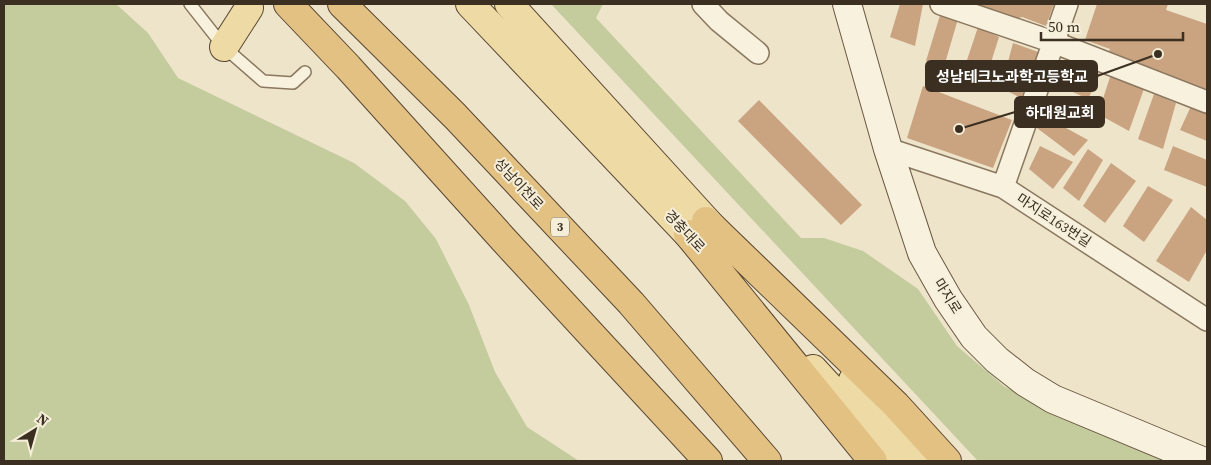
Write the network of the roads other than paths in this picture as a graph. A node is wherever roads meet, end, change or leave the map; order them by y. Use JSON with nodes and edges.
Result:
{"nodes":[{"id":1,"x":190,"y":4,"type":"edge"},
{"id":2,"x":288,"y":4,"type":"edge"},
{"id":3,"x":342,"y":4,"type":"edge"},
{"id":4,"x":454,"y":4,"type":"edge"},
{"id":5,"x":470,"y":4,"type":"edge"},
{"id":6,"x":509,"y":4,"type":"edge"},
{"id":7,"x":703,"y":4,"type":"edge"},
{"id":8,"x":847,"y":4,"type":"edge"},
{"id":9,"x":942,"y":4,"type":"edge"},
{"id":10,"x":1067,"y":4,"type":"edge"},
{"id":11,"x":249,"y":8,"type":"dead end"},
{"id":12,"x":1053,"y":42,"type":"junction"},
{"id":13,"x":224,"y":46,"type":"junction"},
{"id":14,"x":758,"y":52,"type":"dead end"},
{"id":15,"x":515,"y":53,"type":"junction"},
{"id":16,"x":305,"y":72,"type":"dead end"},
{"id":17,"x":1207,"y":102,"type":"edge"},
{"id":18,"x":888,"y":149,"type":"junction"},
{"id":19,"x":1004,"y":187,"type":"junction"},
{"id":20,"x":697,"y":227,"type":"junction"},
{"id":21,"x":1207,"y":320,"type":"edge"},
{"id":22,"x":708,"y":461,"type":"edge"},
{"id":23,"x":767,"y":461,"type":"edge"},
{"id":24,"x":873,"y":461,"type":"edge"},
{"id":25,"x":898,"y":461,"type":"edge"},
{"id":26,"x":928,"y":461,"type":"edge"},
{"id":27,"x":946,"y":461,"type":"edge"},
{"id":28,"x":1202,"y":461,"type":"edge"}],
"edges":[{"from":1,"to":13,"type":"lane"},
{"from":2,"to":22,"type":"highway"},
{"from":3,"to":23,"type":"highway","name":"성남이천로","number":"3"},
{"from":4,"to":15,"type":"main road"},
{"from":5,"to":15,"type":"main road","name":"경충대로"},
{"from":6,"to":20,"type":"main road","name":"경충대로"},
{"from":7,"to":14,"type":"street"},
{"from":8,"to":18,"type":"main road","name":"마지로"},
{"from":9,"to":12,"type":"street"},
{"from":10,"to":12,"type":"street"},
{"from":11,"to":13,"type":"main road"},
{"from":12,"to":17,"type":"street"},
{"from":12,"to":19,"type":"street"},
{"from":13,"to":16,"type":"lane"},
{"from":15,"to":20,"type":"main road","name":"경충대로"},
{"from":18,"to":19,"type":"street","name":"마지로163번길"},
{"from":18,"to":28,"type":"main road","name":"마지로"},
{"from":19,"to":21,"type":"street","name":"마지로163번길"},
{"from":20,"to":24,"type":"highway"},
{"from":20,"to":25,"type":"main road","name":"경충대로"},
{"from":20,"to":26,"type":"main road","name":"경충대로"},
{"from":20,"to":27,"type":"highway"}]}
